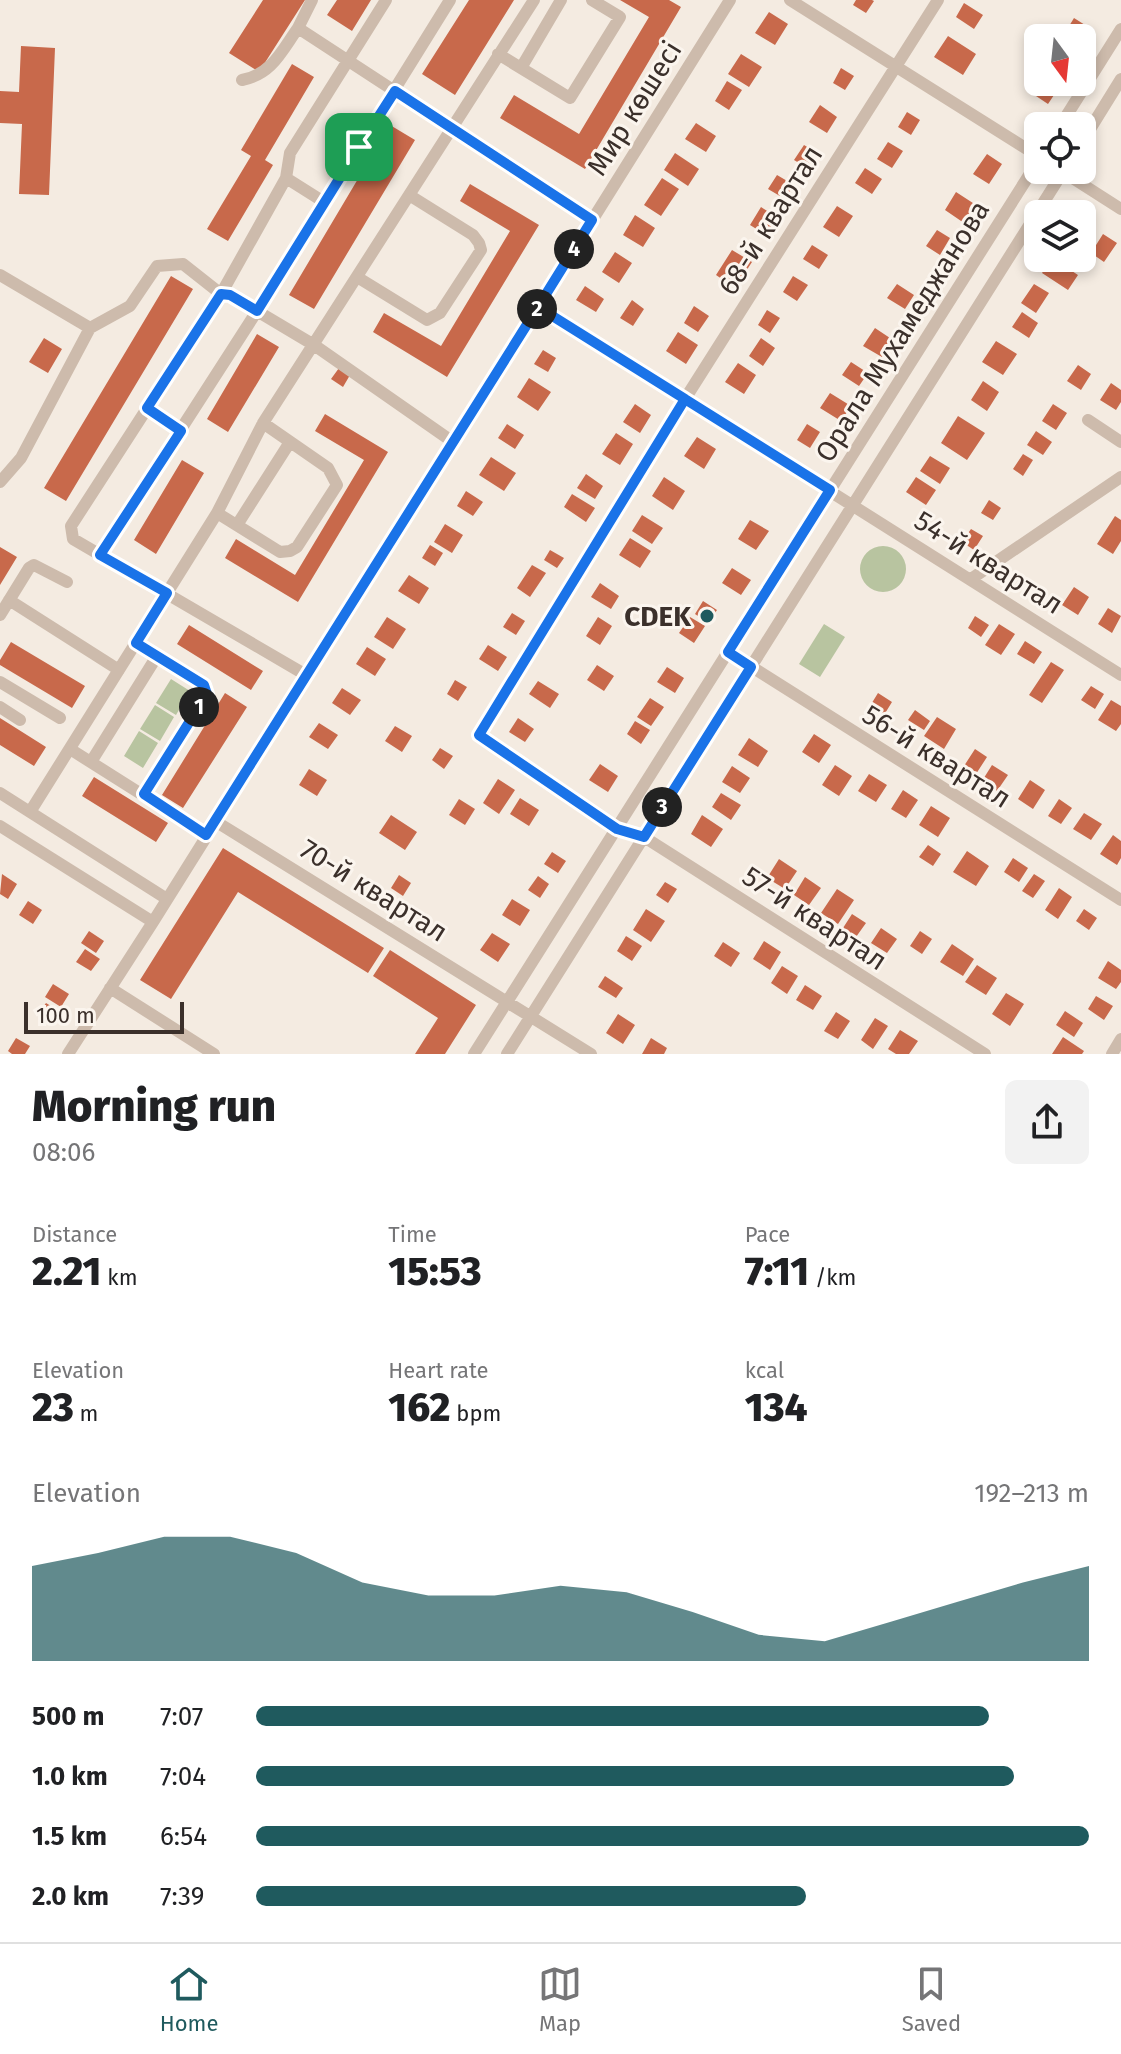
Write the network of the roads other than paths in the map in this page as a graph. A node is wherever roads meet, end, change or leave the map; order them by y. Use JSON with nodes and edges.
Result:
{"nodes":[{"id":1,"x":312,"y":0,"type":"edge"},
{"id":2,"x":386,"y":0,"type":"edge"},
{"id":3,"x":450,"y":0,"type":"edge"},
{"id":4,"x":534,"y":0,"type":"edge"},
{"id":5,"x":561,"y":0,"type":"edge"},
{"id":6,"x":592,"y":0,"type":"edge"},
{"id":7,"x":730,"y":0,"type":"edge"},
{"id":8,"x":790,"y":0,"type":"edge"},
{"id":9,"x":938,"y":0,"type":"edge"},
{"id":10,"x":298,"y":28,"type":"junction"},
{"id":11,"x":1121,"y":29,"type":"edge"},
{"id":12,"x":498,"y":54,"type":"junction"},
{"id":13,"x":348,"y":61,"type":"junction"},
{"id":14,"x":896,"y":67,"type":"junction"},
{"id":15,"x":521,"y":68,"type":"junction"},
{"id":16,"x":1121,"y":79,"type":"edge"},
{"id":17,"x":242,"y":80,"type":"dead end"},
{"id":18,"x":395,"y":91,"type":"junction"},
{"id":19,"x":1069,"y":112,"type":"edge"},
{"id":20,"x":1096,"y":119,"type":"edge"},
{"id":21,"x":451,"y":127,"type":"junction"},
{"id":22,"x":1024,"y":149,"type":"edge"},
{"id":23,"x":286,"y":178,"type":"junction"},
{"id":24,"x":1024,"y":180,"type":"edge"},
{"id":25,"x":1054,"y":184,"type":"edge"},
{"id":26,"x":1082,"y":184,"type":"edge"},
{"id":27,"x":409,"y":195,"type":"junction"},
{"id":28,"x":324,"y":202,"type":"junction"},
{"id":29,"x":1121,"y":209,"type":"edge"},
{"id":30,"x":592,"y":220,"type":"junction"},
{"id":31,"x":0,"y":275,"type":"edge"},
{"id":32,"x":357,"y":277,"type":"junction"},
{"id":33,"x":221,"y":294,"type":"junction"},
{"id":34,"x":538,"y":307,"type":"junction"},
{"id":35,"x":257,"y":311,"type":"junction"},
{"id":36,"x":90,"y":328,"type":"junction"},
{"id":37,"x":314,"y":345,"type":"junction"},
{"id":38,"x":685,"y":399,"type":"junction"},
{"id":39,"x":147,"y":408,"type":"junction"},
{"id":40,"x":1088,"y":420,"type":"dead end"},
{"id":41,"x":263,"y":423,"type":"junction"},
{"id":42,"x":181,"y":431,"type":"junction"},
{"id":43,"x":290,"y":442,"type":"junction"},
{"id":44,"x":453,"y":442,"type":"junction"},
{"id":45,"x":1121,"y":442,"type":"edge"},
{"id":46,"x":1121,"y":477,"type":"edge"},
{"id":47,"x":0,"y":482,"type":"edge"},
{"id":48,"x":830,"y":490,"type":"junction"},
{"id":49,"x":853,"y":505,"type":"junction"},
{"id":50,"x":217,"y":513,"type":"junction"},
{"id":51,"x":237,"y":525,"type":"junction"},
{"id":52,"x":100,"y":555,"type":"junction"},
{"id":53,"x":971,"y":579,"type":"junction"},
{"id":54,"x":67,"y":582,"type":"dead end"},
{"id":55,"x":167,"y":593,"type":"junction"},
{"id":56,"x":9,"y":600,"type":"junction"},
{"id":57,"x":0,"y":615,"type":"edge"},
{"id":58,"x":136,"y":643,"type":"junction"},
{"id":59,"x":728,"y":652,"type":"junction"},
{"id":60,"x":157,"y":656,"type":"junction"},
{"id":61,"x":751,"y":667,"type":"junction"},
{"id":62,"x":119,"y":670,"type":"junction"},
{"id":63,"x":306,"y":675,"type":"junction"},
{"id":64,"x":1121,"y":675,"type":"edge"},
{"id":65,"x":0,"y":682,"type":"edge"},
{"id":66,"x":0,"y":707,"type":"edge"},
{"id":67,"x":60,"y":718,"type":"dead end"},
{"id":68,"x":20,"y":720,"type":"dead end"},
{"id":69,"x":70,"y":749,"type":"junction"},
{"id":70,"x":91,"y":762,"type":"junction"},
{"id":71,"x":0,"y":793,"type":"edge"},
{"id":72,"x":144,"y":794,"type":"junction"},
{"id":73,"x":30,"y":812,"type":"junction"},
{"id":74,"x":215,"y":821,"type":"junction"},
{"id":75,"x":0,"y":826,"type":"edge"},
{"id":76,"x":617,"y":829,"type":"junction"},
{"id":77,"x":206,"y":835,"type":"junction"},
{"id":78,"x":644,"y":837,"type":"junction"},
{"id":79,"x":167,"y":899,"type":"junction"},
{"id":80,"x":1121,"y":900,"type":"edge"},
{"id":81,"x":153,"y":922,"type":"junction"},
{"id":82,"x":110,"y":988,"type":"junction"},
{"id":83,"x":507,"y":1002,"type":"junction"},
{"id":84,"x":531,"y":1016,"type":"junction"},
{"id":85,"x":1121,"y":1039,"type":"edge"},
{"id":86,"x":68,"y":1054,"type":"edge"},
{"id":87,"x":214,"y":1054,"type":"edge"},
{"id":88,"x":474,"y":1054,"type":"edge"},
{"id":89,"x":507,"y":1054,"type":"edge"},
{"id":90,"x":591,"y":1054,"type":"edge"},
{"id":91,"x":985,"y":1054,"type":"edge"},
{"id":92,"x":1112,"y":1054,"type":"edge"}],
"edges":[{"from":1,"to":10,"type":"street"},
{"from":2,"to":13,"type":"street"},
{"from":3,"to":18,"type":"street"},
{"from":4,"to":12,"type":"street"},
{"from":5,"to":15,"type":"street"},
{"from":6,"to":15,"type":"street"},
{"from":7,"to":30,"type":"street","name":"Мир көшесі"},
{"from":8,"to":14,"type":"street"},
{"from":9,"to":14,"type":"street","name":"68-й квартал"},
{"from":10,"to":13,"type":"street"},
{"from":10,"to":17,"type":"street"},
{"from":11,"to":19,"type":"street"},
{"from":12,"to":15,"type":"street"},
{"from":12,"to":21,"type":"street"},
{"from":13,"to":18,"type":"street"},
{"from":13,"to":23,"type":"street"},
{"from":14,"to":22,"type":"street"},
{"from":14,"to":38,"type":"street","name":"68-й квартал"},
{"from":16,"to":20,"type":"street"},
{"from":18,"to":21,"type":"street"},
{"from":18,"to":28,"type":"street"},
{"from":21,"to":27,"type":"street"},
{"from":21,"to":30,"type":"street"},
{"from":23,"to":28,"type":"street"},
{"from":23,"to":33,"type":"street"},
{"from":24,"to":48,"type":"street","name":"Орала Мухамеджанова"},
{"from":25,"to":49,"type":"street","name":"Орала Мухамеджанова"},
{"from":26,"to":29,"type":"street"},
{"from":27,"to":32,"type":"street"},
{"from":27,"to":32,"type":"street"},
{"from":28,"to":35,"type":"street"},
{"from":30,"to":34,"type":"street","name":"Мир көшесі"},
{"from":31,"to":36,"type":"street"},
{"from":32,"to":37,"type":"street"},
{"from":33,"to":35,"type":"street"},
{"from":33,"to":36,"type":"street"},
{"from":33,"to":39,"type":"street"},
{"from":34,"to":38,"type":"street","name":"54-й квартал"},
{"from":34,"to":44,"type":"street","name":"Мир көшесі"},
{"from":35,"to":37,"type":"street"},
{"from":35,"to":42,"type":"street"},
{"from":36,"to":47,"type":"street"},
{"from":37,"to":41,"type":"street"},
{"from":37,"to":44,"type":"street"},
{"from":38,"to":48,"type":"street","name":"54-й квартал"},
{"from":38,"to":76,"type":"street","name":"68-й квартал"},
{"from":39,"to":42,"type":"street"},
{"from":39,"to":52,"type":"street"},
{"from":40,"to":45,"type":"street"},
{"from":41,"to":43,"type":"street"},
{"from":41,"to":50,"type":"street"},
{"from":42,"to":52,"type":"street"},
{"from":43,"to":51,"type":"street"},
{"from":43,"to":51,"type":"street"},
{"from":44,"to":63,"type":"street","name":"Мир көшесі"},
{"from":46,"to":53,"type":"street"},
{"from":48,"to":49,"type":"street","name":"54-й квартал"},
{"from":48,"to":59,"type":"street","name":"Орала Мухамеджанова"},
{"from":49,"to":53,"type":"street","name":"54-й квартал"},
{"from":49,"to":61,"type":"street","name":"Орала Мухамеджанова"},
{"from":50,"to":51,"type":"street"},
{"from":50,"to":55,"type":"street"},
{"from":52,"to":55,"type":"street"},
{"from":53,"to":64,"type":"street","name":"54-й квартал"},
{"from":54,"to":56,"type":"street"},
{"from":55,"to":58,"type":"street"},
{"from":55,"to":63,"type":"street"},
{"from":56,"to":57,"type":"street"},
{"from":56,"to":62,"type":"street"},
{"from":58,"to":60,"type":"street"},
{"from":58,"to":62,"type":"street"},
{"from":59,"to":61,"type":"street","name":"56-й квартал"},
{"from":59,"to":76,"type":"street","name":"Орала Мухамеджанова"},
{"from":60,"to":70,"type":"street"},
{"from":60,"to":72,"type":"street"},
{"from":61,"to":78,"type":"street","name":"Орала Мухамеджанова"},
{"from":61,"to":80,"type":"street","name":"56-й квартал"},
{"from":62,"to":69,"type":"street"},
{"from":63,"to":74,"type":"street","name":"Мир көшесі"},
{"from":65,"to":67,"type":"street"},
{"from":66,"to":68,"type":"street"},
{"from":69,"to":70,"type":"street"},
{"from":69,"to":73,"type":"street"},
{"from":70,"to":72,"type":"street"},
{"from":71,"to":73,"type":"street"},
{"from":72,"to":77,"type":"street"},
{"from":73,"to":79,"type":"street"},
{"from":74,"to":77,"type":"street","name":"Мир көшесі"},
{"from":74,"to":83,"type":"street","name":"70-й квартал"},
{"from":75,"to":81,"type":"street"},
{"from":76,"to":78,"type":"street","name":"57-й квартал"},
{"from":76,"to":83,"type":"street","name":"Орала Мухамеджанова"},
{"from":77,"to":79,"type":"street","name":"Мир көшесі"},
{"from":78,"to":84,"type":"street","name":"Орала Мухамеджанова"},
{"from":78,"to":91,"type":"street","name":"57-й квартал"},
{"from":79,"to":81,"type":"street","name":"Мир көшесі"},
{"from":81,"to":82,"type":"street","name":"Мир көшесі"},
{"from":82,"to":86,"type":"street","name":"Мир көшесі"},
{"from":82,"to":87,"type":"street"},
{"from":83,"to":84,"type":"street","name":"70-й квартал"},
{"from":83,"to":88,"type":"street","name":"Орала Мухамеджанова"},
{"from":84,"to":89,"type":"street","name":"Орала Мухамеджанова"},
{"from":84,"to":90,"type":"street","name":"70-й квартал"},
{"from":85,"to":92,"type":"street"}]}
